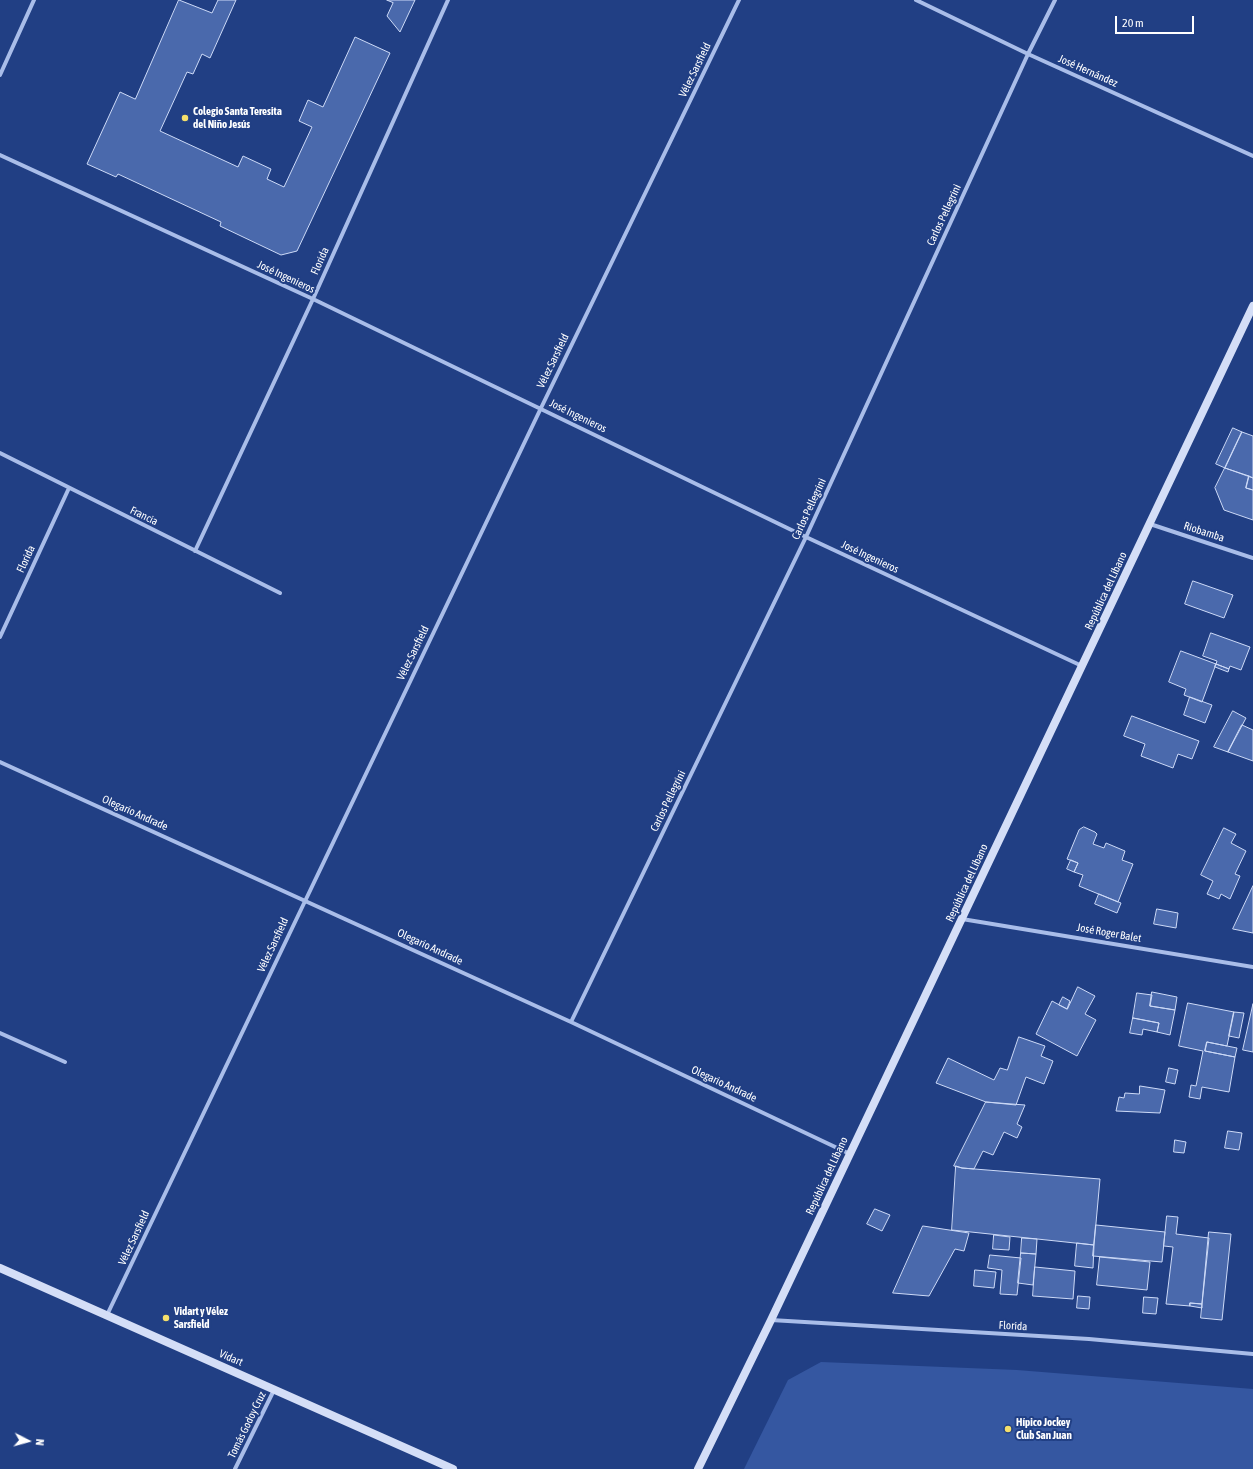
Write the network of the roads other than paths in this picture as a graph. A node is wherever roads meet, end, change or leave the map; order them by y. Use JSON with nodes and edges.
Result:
{"nodes":[{"id":1,"x":34,"y":0,"type":"edge"},
{"id":2,"x":448,"y":0,"type":"edge"},
{"id":3,"x":739,"y":0,"type":"edge"},
{"id":4,"x":916,"y":0,"type":"edge"},
{"id":5,"x":1055,"y":0,"type":"edge"},
{"id":6,"x":1028,"y":54,"type":"junction"},
{"id":7,"x":0,"y":75,"type":"edge"},
{"id":8,"x":0,"y":155,"type":"edge"},
{"id":9,"x":1253,"y":156,"type":"edge"},
{"id":10,"x":313,"y":299,"type":"junction"},
{"id":11,"x":1253,"y":306,"type":"edge"},
{"id":12,"x":541,"y":408,"type":"junction"},
{"id":13,"x":0,"y":453,"type":"edge"},
{"id":14,"x":69,"y":488,"type":"junction"},
{"id":15,"x":1150,"y":524,"type":"junction"},
{"id":16,"x":806,"y":537,"type":"junction"},
{"id":17,"x":195,"y":551,"type":"junction"},
{"id":18,"x":1253,"y":558,"type":"edge"},
{"id":19,"x":280,"y":593,"type":"dead end"},
{"id":20,"x":0,"y":637,"type":"edge"},
{"id":21,"x":1082,"y":666,"type":"junction"},
{"id":22,"x":0,"y":762,"type":"edge"},
{"id":23,"x":305,"y":900,"type":"junction"},
{"id":24,"x":962,"y":919,"type":"junction"},
{"id":25,"x":1253,"y":967,"type":"edge"},
{"id":26,"x":571,"y":1022,"type":"junction"},
{"id":27,"x":0,"y":1033,"type":"edge"},
{"id":28,"x":65,"y":1062,"type":"dead end"},
{"id":29,"x":850,"y":1154,"type":"junction"},
{"id":30,"x":0,"y":1268,"type":"edge"},
{"id":31,"x":106,"y":1316,"type":"junction"},
{"id":32,"x":771,"y":1320,"type":"junction"},
{"id":33,"x":1253,"y":1354,"type":"edge"},
{"id":34,"x":274,"y":1390,"type":"junction"},
{"id":35,"x":235,"y":1469,"type":"edge"},
{"id":36,"x":453,"y":1469,"type":"edge"},
{"id":37,"x":698,"y":1469,"type":"edge"}],
"edges":[{"from":1,"to":7,"type":"street"},
{"from":2,"to":10,"type":"street","name":"Florida"},
{"from":3,"to":12,"type":"street","name":"Vélez Sarsfield"},
{"from":4,"to":6,"type":"street","name":"José Hernández"},
{"from":5,"to":6,"type":"street","name":"Carlos Pellegrini"},
{"from":6,"to":9,"type":"street","name":"José Hernández"},
{"from":6,"to":16,"type":"street","name":"Carlos Pellegrini"},
{"from":8,"to":10,"type":"street","name":"José Ingenieros"},
{"from":10,"to":12,"type":"street","name":"José Ingenieros"},
{"from":10,"to":17,"type":"street","name":"Florida"},
{"from":11,"to":15,"type":"main road","name":"República del Líbano"},
{"from":12,"to":16,"type":"street","name":"José Ingenieros"},
{"from":12,"to":23,"type":"street","name":"Vélez Sarsfield"},
{"from":13,"to":14,"type":"street","name":"Francia"},
{"from":14,"to":17,"type":"street","name":"Francia"},
{"from":14,"to":20,"type":"street","name":"Florida"},
{"from":15,"to":18,"type":"street","name":"Riobamba"},
{"from":15,"to":21,"type":"main road","name":"República del Líbano"},
{"from":16,"to":21,"type":"street","name":"José Ingenieros"},
{"from":16,"to":26,"type":"street","name":"Carlos Pellegrini"},
{"from":17,"to":19,"type":"street","name":"Francia"},
{"from":21,"to":24,"type":"main road","name":"República del Líbano"},
{"from":22,"to":23,"type":"street","name":"Olegario Andrade"},
{"from":23,"to":26,"type":"street","name":"Olegario Andrade"},
{"from":23,"to":31,"type":"street","name":"Vélez Sarsfield"},
{"from":24,"to":25,"type":"street","name":"José Roger Balet"},
{"from":24,"to":29,"type":"main road","name":"República del Líbano"},
{"from":26,"to":29,"type":"street","name":"Olegario Andrade"},
{"from":27,"to":28,"type":"street"},
{"from":29,"to":32,"type":"main road","name":"República del Líbano"},
{"from":30,"to":31,"type":"main road","name":"Vidart"},
{"from":31,"to":34,"type":"main road","name":"Vidart"},
{"from":32,"to":33,"type":"street","name":"Florida"},
{"from":32,"to":37,"type":"main road","name":"República del Líbano"},
{"from":34,"to":35,"type":"street","name":"Tomás Godoy Cruz"},
{"from":34,"to":36,"type":"main road","name":"Vidart"}]}
